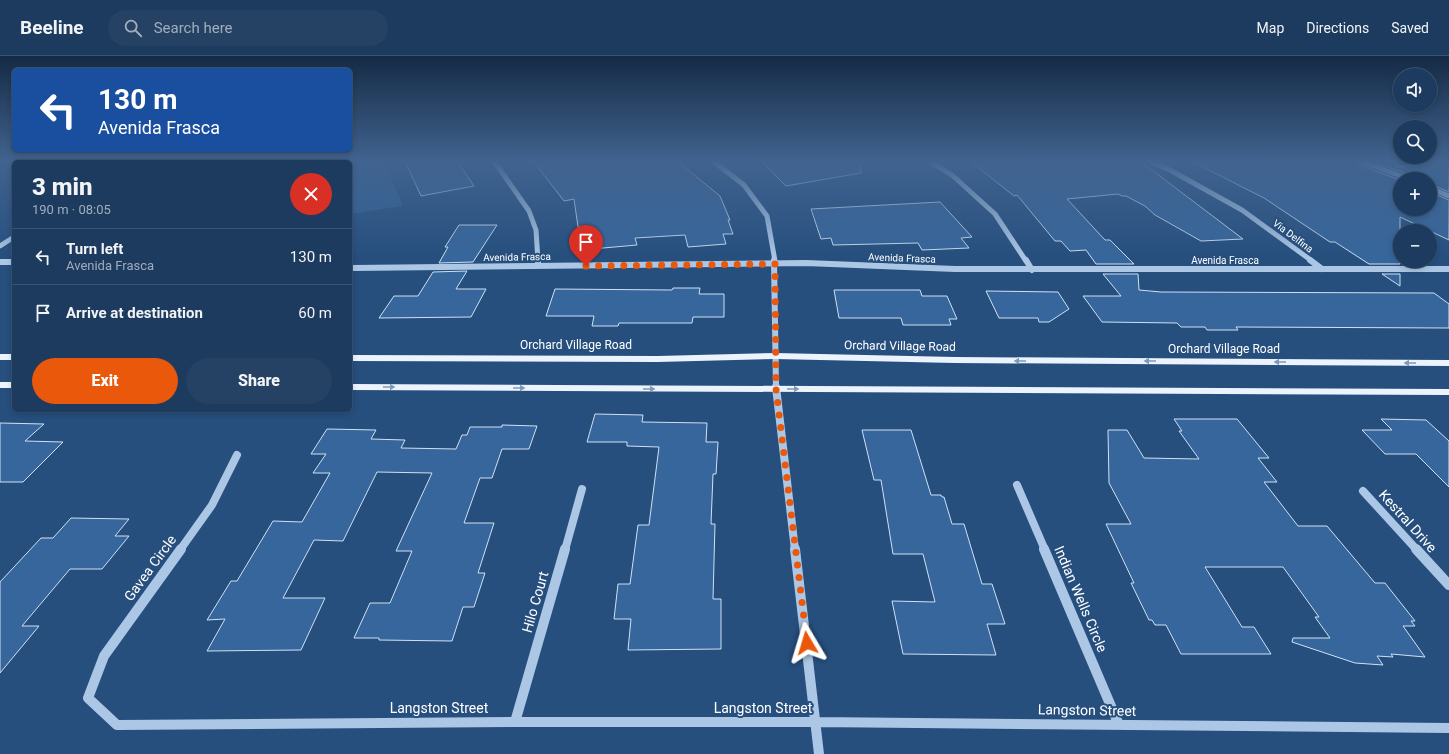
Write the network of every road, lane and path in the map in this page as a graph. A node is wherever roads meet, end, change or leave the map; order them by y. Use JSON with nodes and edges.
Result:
{"nodes":[{"id":1,"x":517,"y":194,"type":"edge"},
{"id":2,"x":750,"y":194,"type":"edge"},
{"id":3,"x":972,"y":194,"type":"edge"},
{"id":4,"x":1212,"y":194,"type":"edge"},
{"id":5,"x":12,"y":239,"type":"edge"},
{"id":6,"x":0,"y":246,"type":"edge"},
{"id":7,"x":0,"y":262,"type":"edge"},
{"id":8,"x":12,"y":262,"type":"edge"},
{"id":9,"x":775,"y":264,"type":"junction"},
{"id":10,"x":538,"y":266,"type":"junction"},
{"id":11,"x":353,"y":268,"type":"dead end"},
{"id":12,"x":1449,"y":268,"type":"edge"},
{"id":13,"x":1322,"y":269,"type":"junction"},
{"id":14,"x":1032,"y":270,"type":"junction"},
{"id":15,"x":775,"y":356,"type":"junction"},
{"id":16,"x":0,"y":357,"type":"edge"},
{"id":17,"x":12,"y":357,"type":"edge"},
{"id":18,"x":352,"y":358,"type":"edge"},
{"id":19,"x":1449,"y":363,"type":"edge"},
{"id":20,"x":0,"y":385,"type":"edge"},
{"id":21,"x":12,"y":385,"type":"edge"},
{"id":22,"x":352,"y":387,"type":"edge"},
{"id":23,"x":776,"y":389,"type":"junction"},
{"id":24,"x":1449,"y":392,"type":"edge"},
{"id":25,"x":237,"y":455,"type":"dead end"},
{"id":26,"x":1017,"y":485,"type":"dead end"},
{"id":27,"x":582,"y":489,"type":"dead end"},
{"id":28,"x":1363,"y":491,"type":"dead end"},
{"id":29,"x":1449,"y":585,"type":"edge"},
{"id":30,"x":88,"y":698,"type":"joint"},
{"id":31,"x":515,"y":722,"type":"junction"},
{"id":32,"x":816,"y":722,"type":"junction"},
{"id":33,"x":1119,"y":725,"type":"junction"},
{"id":34,"x":1449,"y":728,"type":"edge"},
{"id":35,"x":819,"y":754,"type":"edge"}],
"edges":[{"from":1,"to":10,"type":"street"},
{"from":2,"to":9,"type":"street"},
{"from":3,"to":14,"type":"street"},
{"from":4,"to":13,"type":"street","name":"Via Delfina"},
{"from":5,"to":6,"type":"street"},
{"from":7,"to":8,"type":"street"},
{"from":9,"to":10,"type":"street","name":"Avenida Frasca"},
{"from":9,"to":14,"type":"street","name":"Avenida Frasca"},
{"from":9,"to":15,"type":"street"},
{"from":10,"to":11,"type":"street","name":"Avenida Frasca"},
{"from":12,"to":13,"type":"street","name":"Avenida Frasca"},
{"from":13,"to":14,"type":"street","name":"Avenida Frasca"},
{"from":15,"to":18,"type":"main road","name":"Orchard Village Road"},
{"from":19,"to":15,"type":"main road","name":"Orchard Village Road","one_way":true},
{"from":15,"to":23,"type":"street"},
{"from":16,"to":17,"type":"main road"},
{"from":20,"to":21,"type":"main road"},
{"from":22,"to":23,"type":"main road","one_way":true},
{"from":23,"to":24,"type":"main road","one_way":true},
{"from":23,"to":32,"type":"street"},
{"from":25,"to":30,"type":"street","name":"Gavea Circle"},
{"from":26,"to":33,"type":"street","name":"Indian Wells Circle"},
{"from":27,"to":31,"type":"street","name":"Hilo Court"},
{"from":28,"to":29,"type":"street","name":"Kestral Drive"},
{"from":30,"to":31,"type":"street","name":"Langston Street"},
{"from":31,"to":32,"type":"street","name":"Langston Street"},
{"from":32,"to":33,"type":"street","name":"Langston Street"},
{"from":32,"to":35,"type":"street"},
{"from":33,"to":34,"type":"street","name":"Langston Street"}]}
